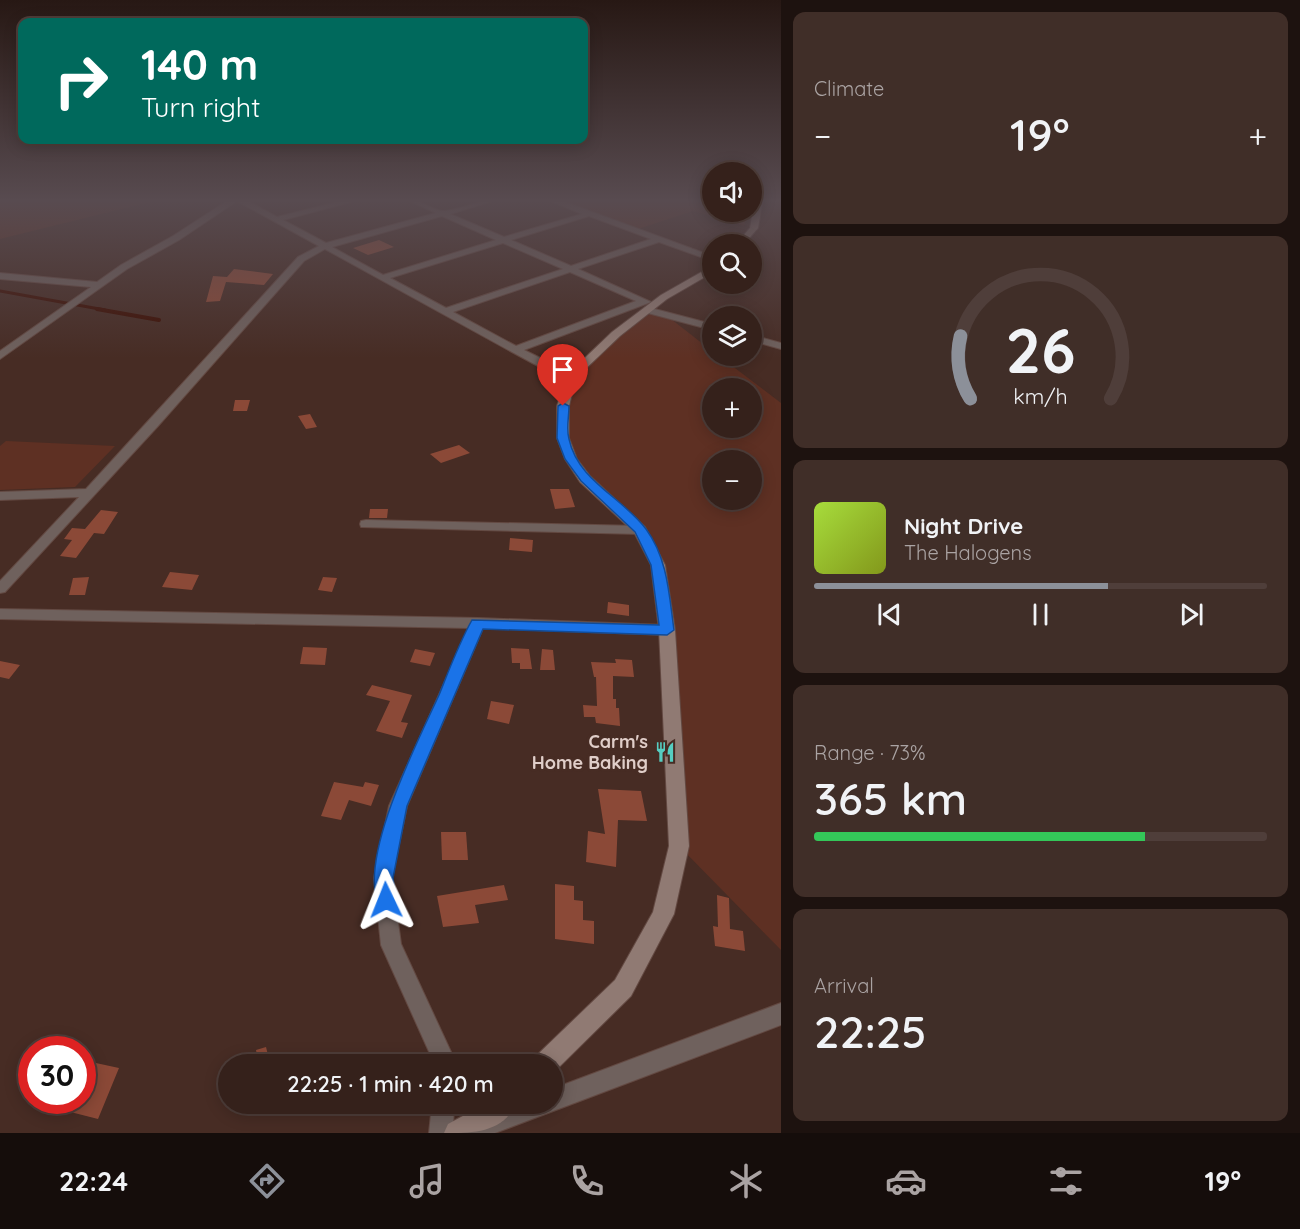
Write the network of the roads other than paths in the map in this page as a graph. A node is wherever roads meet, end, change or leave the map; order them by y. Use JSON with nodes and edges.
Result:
{"nodes":[{"id":1,"x":151,"y":252,"type":"edge"},
{"id":2,"x":315,"y":252,"type":"edge"},
{"id":3,"x":335,"y":252,"type":"edge"},
{"id":4,"x":465,"y":252,"type":"edge"},
{"id":5,"x":531,"y":252,"type":"edge"},
{"id":6,"x":622,"y":252,"type":"edge"},
{"id":7,"x":571,"y":269,"type":"junction"},
{"id":8,"x":702,"y":275,"type":"edge"},
{"id":9,"x":0,"y":276,"type":"edge"},
{"id":10,"x":381,"y":278,"type":"junction"},
{"id":11,"x":98,"y":285,"type":"junction"},
{"id":12,"x":648,"y":305,"type":"junction"},
{"id":13,"x":444,"y":312,"type":"junction"},
{"id":14,"x":702,"y":324,"type":"edge"},
{"id":15,"x":762,"y":341,"type":"edge"},
{"id":16,"x":781,"y":346,"type":"edge"},
{"id":17,"x":514,"y":350,"type":"junction"},
{"id":18,"x":0,"y":356,"type":"edge"},
{"id":19,"x":571,"y":377,"type":"junction"},
{"id":20,"x":88,"y":493,"type":"junction"},
{"id":21,"x":0,"y":496,"type":"edge"},
{"id":22,"x":366,"y":524,"type":"dead end"},
{"id":23,"x":640,"y":530,"type":"junction"},
{"id":24,"x":0,"y":589,"type":"edge"},
{"id":25,"x":0,"y":614,"type":"edge"},
{"id":26,"x":478,"y":623,"type":"junction"},
{"id":27,"x":667,"y":630,"type":"junction"},
{"id":28,"x":781,"y":1014,"type":"edge"},
{"id":29,"x":442,"y":1054,"type":"edge"},
{"id":30,"x":556,"y":1054,"type":"edge"},
{"id":31,"x":563,"y":1096,"type":"edge"},
{"id":32,"x":442,"y":1114,"type":"edge"},
{"id":33,"x":491,"y":1114,"type":"edge"},
{"id":34,"x":514,"y":1114,"type":"edge"},
{"id":35,"x":441,"y":1133,"type":"edge"},
{"id":36,"x":457,"y":1133,"type":"edge"},
{"id":37,"x":464,"y":1133,"type":"edge"}],
"edges":[{"from":1,"to":11,"type":"street"},
{"from":2,"to":20,"type":"street"},
{"from":3,"to":10,"type":"street"},
{"from":4,"to":10,"type":"street"},
{"from":5,"to":7,"type":"street"},
{"from":6,"to":7,"type":"street"},
{"from":7,"to":12,"type":"street"},
{"from":7,"to":13,"type":"street"},
{"from":8,"to":12,"type":"main road"},
{"from":9,"to":11,"type":"street"},
{"from":10,"to":13,"type":"street"},
{"from":11,"to":18,"type":"street"},
{"from":12,"to":14,"type":"street"},
{"from":12,"to":17,"type":"street"},
{"from":12,"to":19,"type":"main road"},
{"from":13,"to":17,"type":"street"},
{"from":15,"to":16,"type":"street"},
{"from":17,"to":19,"type":"street"},
{"from":19,"to":23,"type":"main road"},
{"from":20,"to":21,"type":"street"},
{"from":20,"to":24,"type":"street"},
{"from":22,"to":23,"type":"street"},
{"from":23,"to":27,"type":"main road"},
{"from":25,"to":26,"type":"street"},
{"from":26,"to":27,"type":"street"},
{"from":26,"to":29,"type":"street"},
{"from":27,"to":30,"type":"main road"},
{"from":28,"to":31,"type":"street"},
{"from":32,"to":35,"type":"street"},
{"from":33,"to":36,"type":"main road"},
{"from":34,"to":37,"type":"street"}]}
